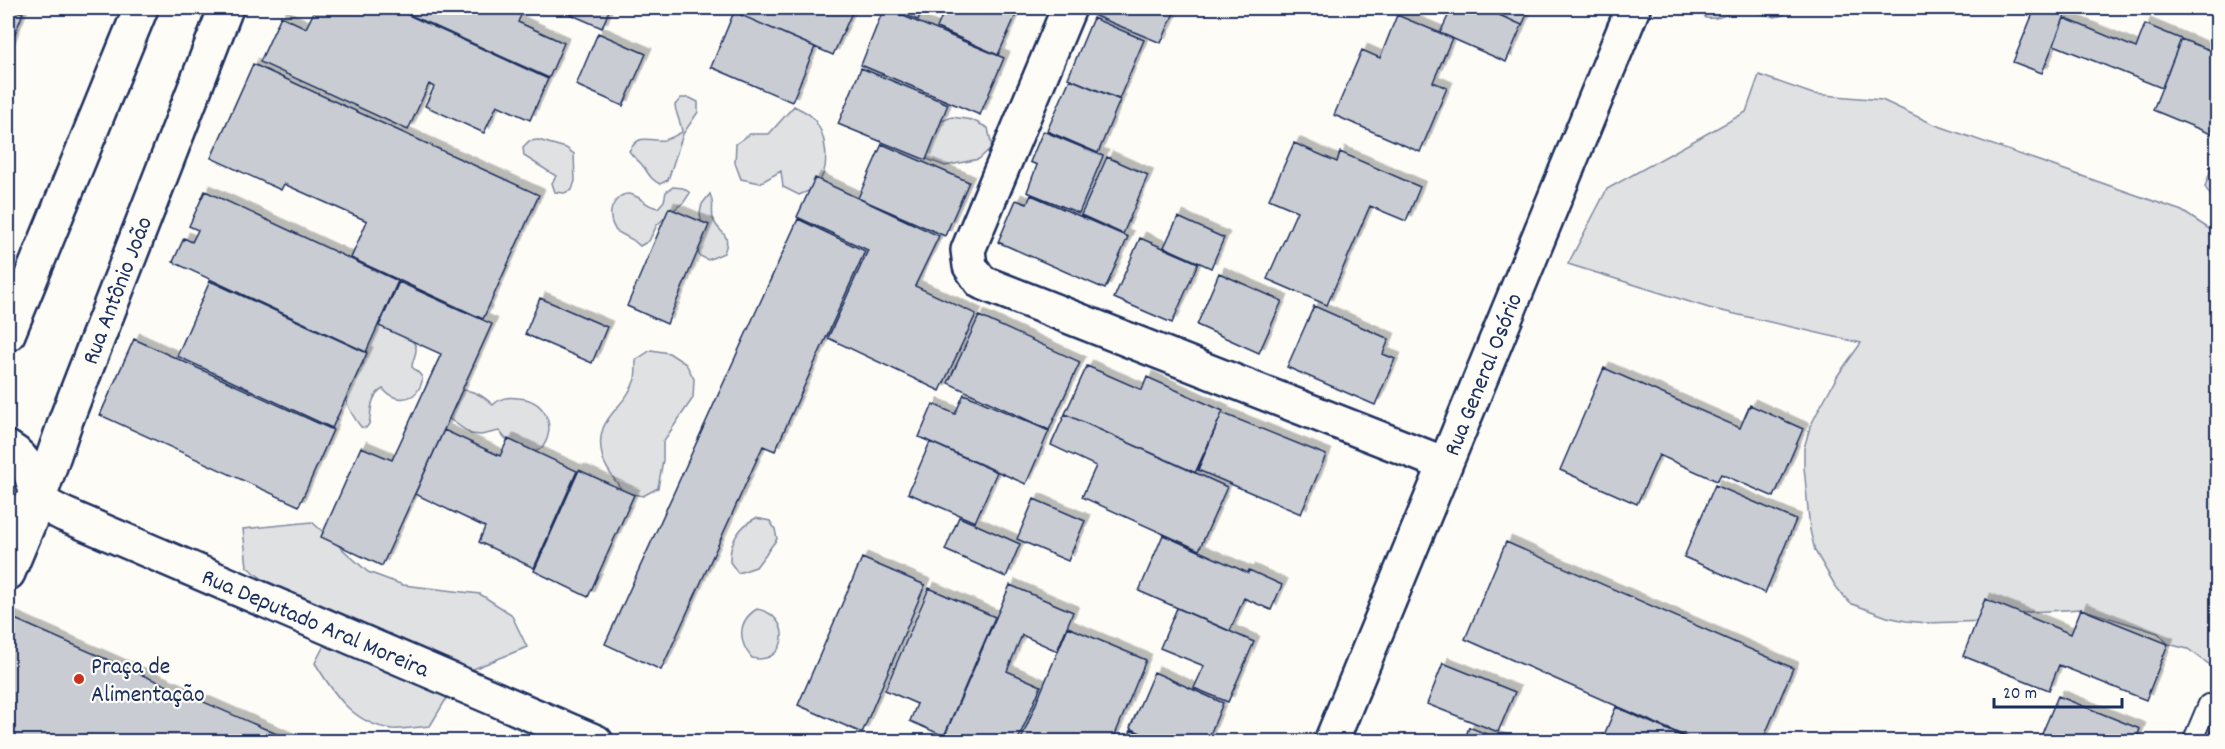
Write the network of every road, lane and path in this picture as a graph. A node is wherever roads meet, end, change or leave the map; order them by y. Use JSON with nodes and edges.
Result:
{"nodes":[{"id":1,"x":141,"y":8,"type":"edge"},
{"id":2,"x":226,"y":8,"type":"edge"},
{"id":3,"x":1069,"y":8,"type":"edge"},
{"id":4,"x":1633,"y":8,"type":"edge"},
{"id":5,"x":8,"y":334,"type":"edge"},
{"id":6,"x":8,"y":448,"type":"edge"},
{"id":7,"x":1445,"y":464,"type":"junction"},
{"id":8,"x":38,"y":501,"type":"junction"},
{"id":9,"x":8,"y":516,"type":"edge"},
{"id":10,"x":8,"y":573,"type":"edge"},
{"id":11,"x":2208,"y":704,"type":"dead end"},
{"id":12,"x":596,"y":741,"type":"edge"},
{"id":13,"x":1331,"y":741,"type":"edge"},
{"id":14,"x":2192,"y":741,"type":"edge"}],
"edges":[{"from":1,"to":5,"type":"street"},
{"from":2,"to":8,"type":"street","name":"Rua Antônio João"},
{"from":3,"to":7,"type":"street"},
{"from":4,"to":7,"type":"street","name":"Rua General Osório"},
{"from":6,"to":8,"type":"street"},
{"from":7,"to":13,"type":"street","name":"Rua General Osório"},
{"from":8,"to":9,"type":"street"},
{"from":8,"to":10,"type":"street","name":"Rua Antônio João"},
{"from":8,"to":12,"type":"street","name":"Rua Deputado Aral Moreira"},
{"from":11,"to":14,"type":"lane"}]}
